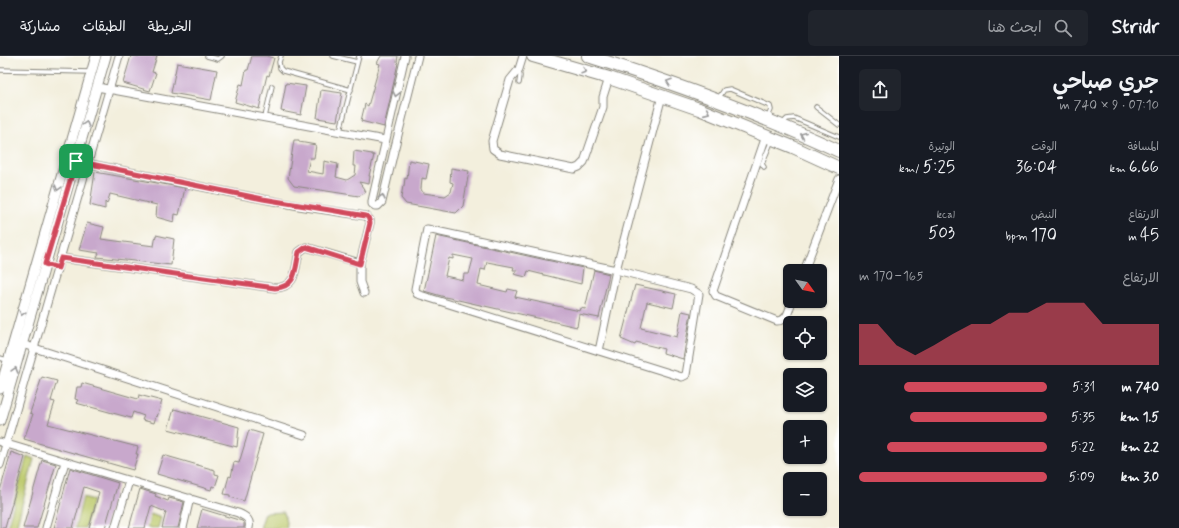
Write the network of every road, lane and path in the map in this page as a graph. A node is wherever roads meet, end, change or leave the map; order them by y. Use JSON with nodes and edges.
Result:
{"nodes":[{"id":1,"x":96,"y":56,"type":"edge"},
{"id":2,"x":106,"y":56,"type":"edge"},
{"id":3,"x":119,"y":56,"type":"edge"},
{"id":4,"x":207,"y":56,"type":"edge"},
{"id":5,"x":222,"y":56,"type":"edge"},
{"id":6,"x":281,"y":56,"type":"edge"},
{"id":7,"x":333,"y":56,"type":"edge"},
{"id":8,"x":359,"y":56,"type":"edge"},
{"id":9,"x":405,"y":56,"type":"edge"},
{"id":10,"x":418,"y":56,"type":"edge"},
{"id":11,"x":523,"y":56,"type":"edge"},
{"id":12,"x":533,"y":56,"type":"edge"},
{"id":13,"x":588,"y":56,"type":"edge"},
{"id":14,"x":358,"y":62,"type":"junction"},
{"id":15,"x":519,"y":69,"type":"junction"},
{"id":16,"x":0,"y":70,"type":"edge"},
{"id":17,"x":402,"y":70,"type":"junction"},
{"id":18,"x":92,"y":72,"type":"junction"},
{"id":19,"x":414,"y":73,"type":"junction"},
{"id":20,"x":609,"y":78,"type":"junction"},
{"id":21,"x":519,"y":83,"type":"dead end"},
{"id":22,"x":272,"y":86,"type":"dead end"},
{"id":23,"x":97,"y":87,"type":"junction"},
{"id":24,"x":109,"y":89,"type":"junction"},
{"id":25,"x":351,"y":90,"type":"junction"},
{"id":26,"x":662,"y":96,"type":"junction"},
{"id":27,"x":816,"y":107,"type":"dead end"},
{"id":28,"x":265,"y":117,"type":"junction"},
{"id":29,"x":781,"y":125,"type":"junction"},
{"id":30,"x":839,"y":125,"type":"edge"},
{"id":31,"x":340,"y":131,"type":"junction"},
{"id":32,"x":769,"y":137,"type":"junction"},
{"id":33,"x":839,"y":137,"type":"edge"},
{"id":34,"x":386,"y":140,"type":"junction"},
{"id":35,"x":384,"y":149,"type":"junction"},
{"id":36,"x":394,"y":151,"type":"junction"},
{"id":37,"x":839,"y":151,"type":"edge"},
{"id":38,"x":76,"y":161,"type":"junction"},
{"id":39,"x":88,"y":163,"type":"junction"},
{"id":40,"x":764,"y":167,"type":"dead end"},
{"id":41,"x":839,"y":168,"type":"edge"},
{"id":42,"x":839,"y":179,"type":"edge"},
{"id":43,"x":61,"y":258,"type":"junction"},
{"id":44,"x":45,"y":264,"type":"junction"},
{"id":45,"x":360,"y":264,"type":"junction"},
{"id":46,"x":807,"y":264,"type":"edge"},
{"id":47,"x":58,"y":268,"type":"junction"},
{"id":48,"x":616,"y":270,"type":"junction"},
{"id":49,"x":364,"y":293,"type":"dead end"},
{"id":50,"x":789,"y":308,"type":"edge"},
{"id":51,"x":22,"y":344,"type":"junction"},
{"id":52,"x":35,"y":348,"type":"junction"},
{"id":53,"x":598,"y":351,"type":"junction"},
{"id":54,"x":4,"y":359,"type":"edge"},
{"id":55,"x":0,"y":389,"type":"edge"},
{"id":56,"x":0,"y":421,"type":"edge"},
{"id":57,"x":304,"y":435,"type":"dead end"},
{"id":58,"x":3,"y":443,"type":"edge"},
{"id":59,"x":64,"y":462,"type":"junction"},
{"id":60,"x":0,"y":465,"type":"edge"},
{"id":61,"x":129,"y":481,"type":"junction"},
{"id":62,"x":190,"y":498,"type":"junction"},
{"id":63,"x":46,"y":528,"type":"edge"},
{"id":64,"x":115,"y":528,"type":"edge"},
{"id":65,"x":183,"y":528,"type":"edge"},
{"id":66,"x":249,"y":528,"type":"edge"}],
"edges":[{"from":1,"to":18,"type":"street"},
{"from":2,"to":23,"type":"street"},
{"from":3,"to":24,"type":"street"},
{"from":4,"to":5,"type":"lane"},
{"from":6,"to":25,"type":"lane"},
{"from":7,"to":14,"type":"lane"},
{"from":8,"to":14,"type":"lane"},
{"from":9,"to":17,"type":"street"},
{"from":10,"to":19,"type":"street"},
{"from":11,"to":15,"type":"street"},
{"from":12,"to":20,"type":"main road","one_way":true},
{"from":29,"to":13,"type":"main road","one_way":true},
{"from":14,"to":25,"type":"lane"},
{"from":15,"to":20,"type":"street"},
{"from":15,"to":21,"type":"lane"},
{"from":16,"to":18,"type":"lane"},
{"from":17,"to":19,"type":"street"},
{"from":17,"to":34,"type":"street","one_way":true},
{"from":18,"to":54,"type":"street","one_way":true},
{"from":19,"to":36,"type":"street"},
{"from":20,"to":26,"type":"main road"},
{"from":22,"to":28,"type":"lane"},
{"from":23,"to":24,"type":"street"},
{"from":38,"to":23,"type":"street","one_way":true},
{"from":24,"to":28,"type":"street"},
{"from":24,"to":39,"type":"street"},
{"from":25,"to":31,"type":"lane"},
{"from":26,"to":32,"type":"main road","one_way":true},
{"from":26,"to":48,"type":"street"},
{"from":27,"to":30,"type":"lane"},
{"from":28,"to":31,"type":"street"},
{"from":29,"to":33,"type":"lane"},
{"from":37,"to":29,"type":"main road","one_way":true},
{"from":31,"to":34,"type":"street"},
{"from":32,"to":40,"type":"lane"},
{"from":32,"to":41,"type":"main road"},
{"from":32,"to":50,"type":"street"},
{"from":34,"to":35,"type":"street"},
{"from":35,"to":36,"type":"street"},
{"from":35,"to":36,"type":"street","one_way":true},
{"from":38,"to":39,"type":"street"},
{"from":38,"to":44,"type":"street"},
{"from":39,"to":43,"type":"street"},
{"from":39,"to":45,"type":"street"},
{"from":42,"to":46,"type":"street"},
{"from":43,"to":45,"type":"street"},
{"from":43,"to":47,"type":"street"},
{"from":44,"to":47,"type":"street"},
{"from":44,"to":51,"type":"street"},
{"from":45,"to":49,"type":"street"},
{"from":47,"to":52,"type":"street"},
{"from":48,"to":53,"type":"street"},
{"from":48,"to":53,"type":"street"},
{"from":48,"to":53,"type":"street"},
{"from":51,"to":52,"type":"street"},
{"from":56,"to":51,"type":"street","one_way":true},
{"from":52,"to":57,"type":"street"},
{"from":52,"to":58,"type":"street"},
{"from":54,"to":55,"type":"street"},
{"from":58,"to":59,"type":"street"},
{"from":58,"to":60,"type":"street"},
{"from":59,"to":61,"type":"street"},
{"from":59,"to":63,"type":"street"},
{"from":61,"to":62,"type":"street"},
{"from":61,"to":64,"type":"street"},
{"from":62,"to":65,"type":"street"},
{"from":62,"to":66,"type":"street"}]}
